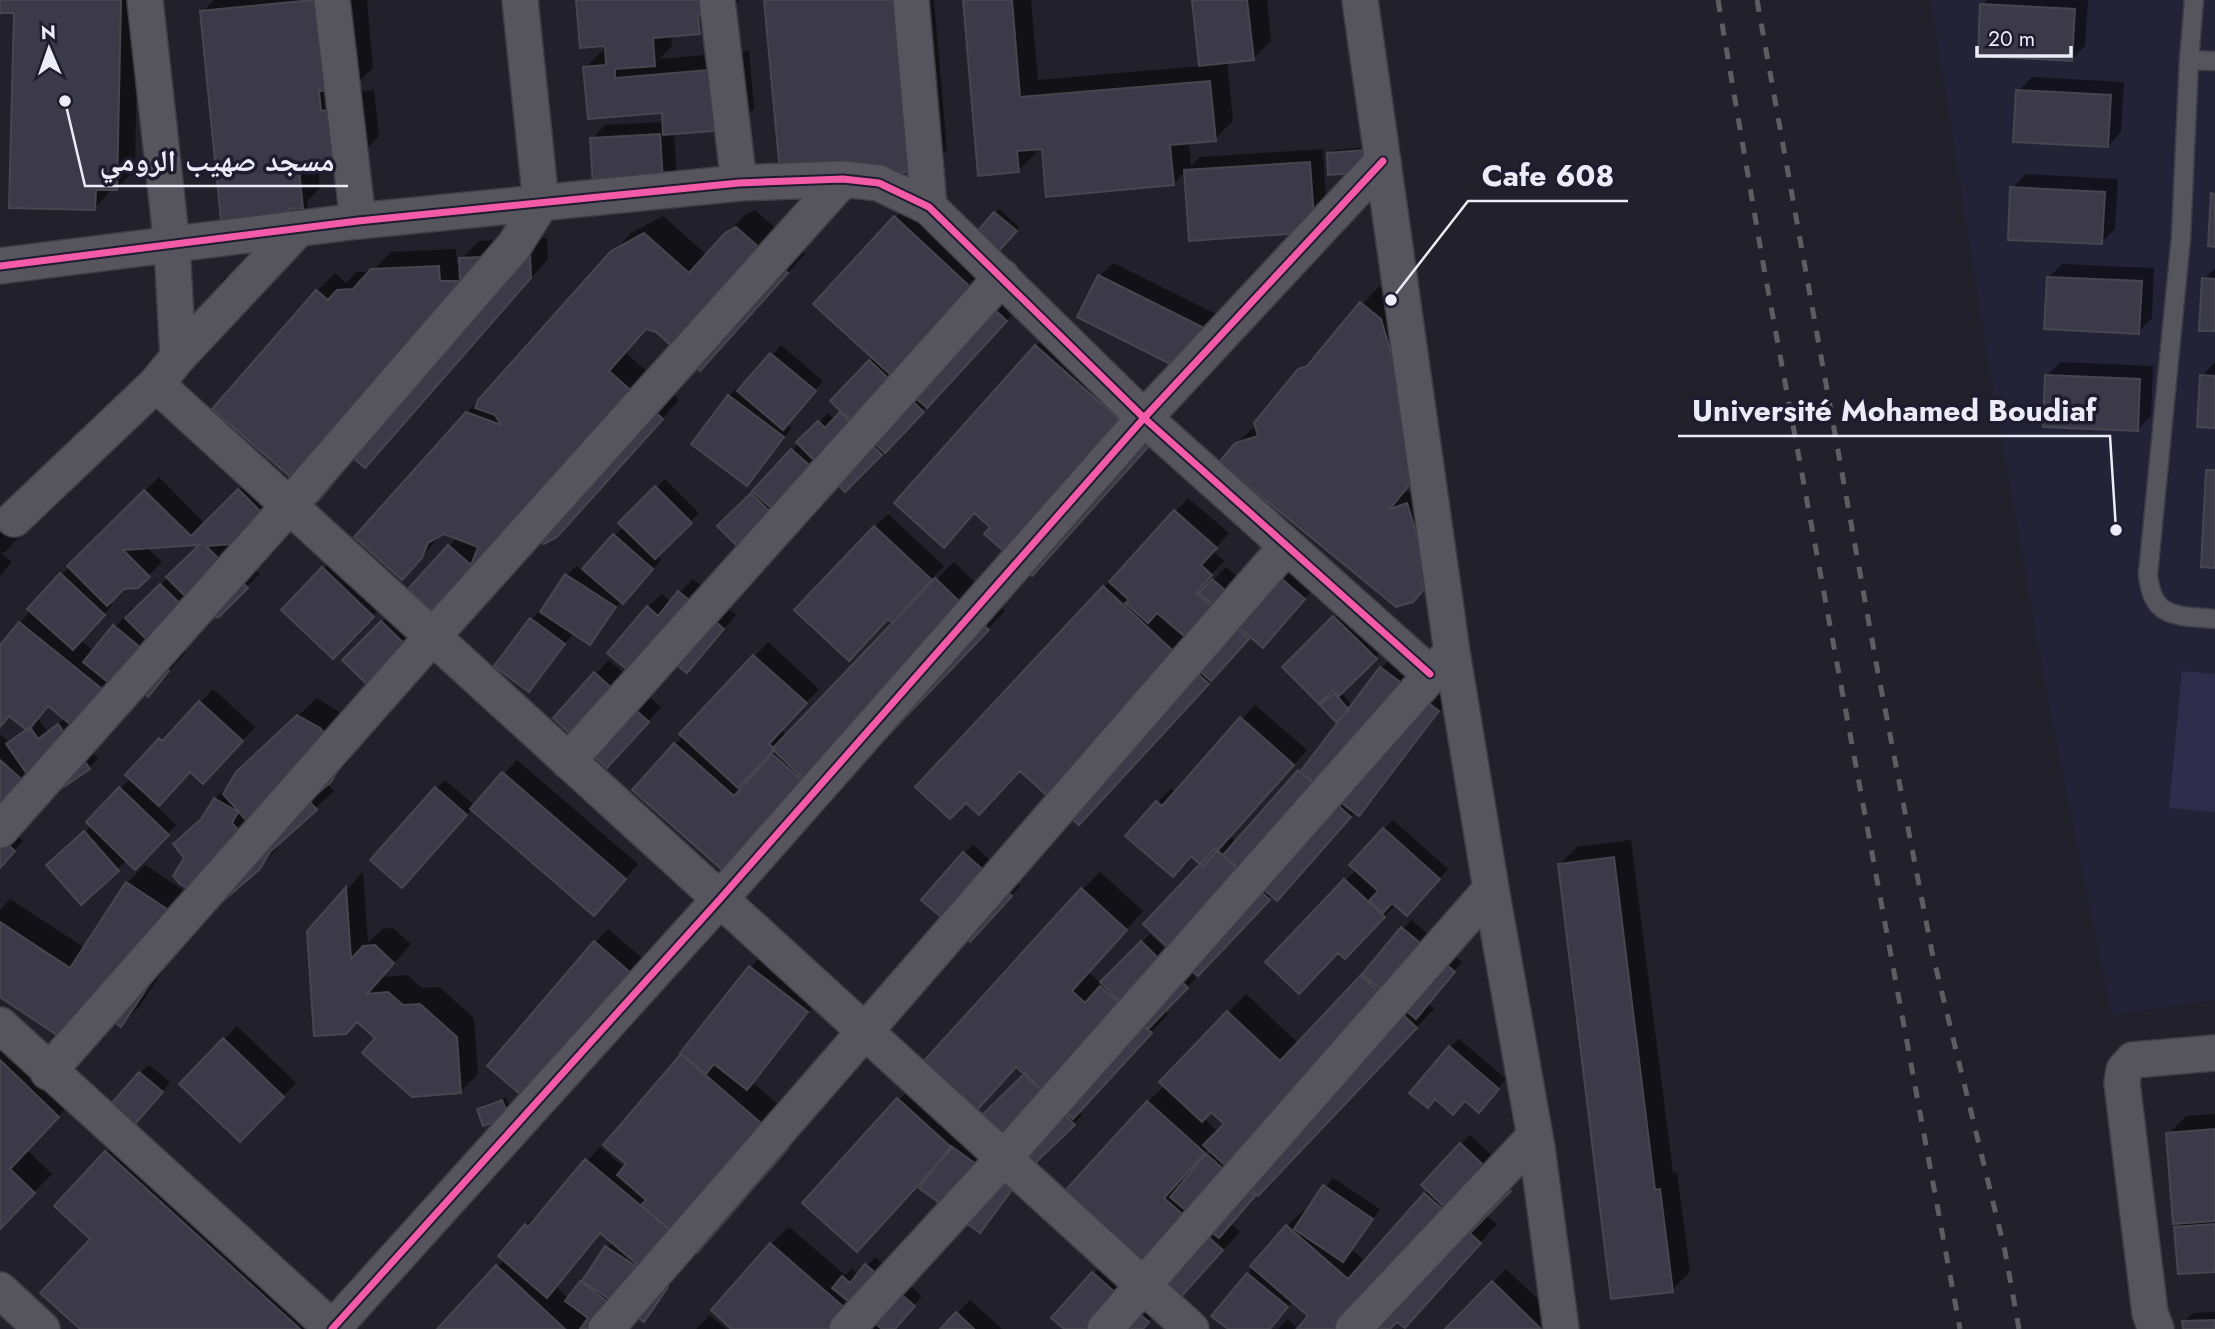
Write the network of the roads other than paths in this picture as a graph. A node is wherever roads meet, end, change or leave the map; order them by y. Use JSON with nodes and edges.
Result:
{"nodes":[{"id":1,"x":145,"y":0,"type":"edge"},
{"id":2,"x":332,"y":0,"type":"edge"},
{"id":3,"x":520,"y":0,"type":"edge"},
{"id":4,"x":718,"y":0,"type":"edge"},
{"id":5,"x":911,"y":0,"type":"edge"},
{"id":6,"x":1360,"y":0,"type":"edge"},
{"id":7,"x":2194,"y":0,"type":"edge"},
{"id":8,"x":2189,"y":60,"type":"junction"},
{"id":9,"x":2215,"y":61,"type":"edge"},
{"id":10,"x":1383,"y":161,"type":"junction"},
{"id":11,"x":843,"y":179,"type":"junction"},
{"id":12,"x":739,"y":183,"type":"junction"},
{"id":13,"x":541,"y":203,"type":"junction"},
{"id":14,"x":929,"y":207,"type":"junction"},
{"id":15,"x":358,"y":220,"type":"junction"},
{"id":16,"x":298,"y":229,"type":"junction"},
{"id":17,"x":172,"y":246,"type":"junction"},
{"id":18,"x":0,"y":266,"type":"edge"},
{"id":19,"x":1002,"y":277,"type":"junction"},
{"id":20,"x":178,"y":357,"type":"junction"},
{"id":21,"x":156,"y":384,"type":"junction"},
{"id":22,"x":1144,"y":418,"type":"junction"},
{"id":23,"x":289,"y":506,"type":"junction"},
{"id":24,"x":5,"y":520,"type":"edge"},
{"id":25,"x":1286,"y":547,"type":"junction"},
{"id":26,"x":2215,"y":618,"type":"edge"},
{"id":27,"x":432,"y":637,"type":"junction"},
{"id":28,"x":1441,"y":663,"type":"junction"},
{"id":29,"x":569,"y":761,"type":"junction"},
{"id":30,"x":0,"y":830,"type":"edge"},
{"id":31,"x":1491,"y":889,"type":"junction"},
{"id":32,"x":720,"y":900,"type":"junction"},
{"id":33,"x":0,"y":1025,"type":"edge"},
{"id":34,"x":865,"y":1031,"type":"junction"},
{"id":35,"x":2215,"y":1053,"type":"edge"},
{"id":36,"x":48,"y":1072,"type":"junction"},
{"id":37,"x":1535,"y":1136,"type":"junction"},
{"id":38,"x":1004,"y":1158,"type":"junction"},
{"id":39,"x":1143,"y":1286,"type":"junction"},
{"id":40,"x":0,"y":1290,"type":"edge"},
{"id":41,"x":42,"y":1329,"type":"edge"},
{"id":42,"x":332,"y":1329,"type":"edge"},
{"id":43,"x":606,"y":1329,"type":"edge"},
{"id":44,"x":847,"y":1329,"type":"edge"},
{"id":45,"x":1105,"y":1329,"type":"edge"},
{"id":46,"x":1191,"y":1329,"type":"edge"},
{"id":47,"x":1353,"y":1329,"type":"edge"},
{"id":48,"x":1561,"y":1329,"type":"edge"},
{"id":49,"x":2157,"y":1329,"type":"edge"}],
"edges":[{"from":1,"to":17,"type":"street"},
{"from":2,"to":15,"type":"street"},
{"from":3,"to":13,"type":"street"},
{"from":4,"to":12,"type":"street"},
{"from":5,"to":14,"type":"street"},
{"from":6,"to":10,"type":"street"},
{"from":7,"to":8,"type":"lane"},
{"from":8,"to":9,"type":"lane"},
{"from":8,"to":26,"type":"lane"},
{"from":10,"to":22,"type":"street"},
{"from":10,"to":28,"type":"street"},
{"from":11,"to":12,"type":"street"},
{"from":11,"to":14,"type":"street"},
{"from":11,"to":27,"type":"street"},
{"from":12,"to":13,"type":"street"},
{"from":13,"to":15,"type":"street"},
{"from":13,"to":23,"type":"street"},
{"from":14,"to":19,"type":"street"},
{"from":15,"to":16,"type":"street"},
{"from":16,"to":17,"type":"street"},
{"from":16,"to":20,"type":"street"},
{"from":17,"to":18,"type":"street"},
{"from":17,"to":20,"type":"street"},
{"from":19,"to":22,"type":"street"},
{"from":19,"to":29,"type":"street"},
{"from":20,"to":21,"type":"street"},
{"from":21,"to":23,"type":"street"},
{"from":21,"to":24,"type":"street"},
{"from":22,"to":25,"type":"street"},
{"from":22,"to":32,"type":"street"},
{"from":23,"to":27,"type":"street"},
{"from":23,"to":30,"type":"street"},
{"from":25,"to":28,"type":"street"},
{"from":25,"to":34,"type":"street"},
{"from":27,"to":29,"type":"street"},
{"from":27,"to":36,"type":"street"},
{"from":28,"to":31,"type":"street"},
{"from":28,"to":38,"type":"street"},
{"from":29,"to":32,"type":"street"},
{"from":31,"to":37,"type":"street"},
{"from":31,"to":39,"type":"street"},
{"from":32,"to":34,"type":"street"},
{"from":32,"to":42,"type":"street"},
{"from":33,"to":36,"type":"street"},
{"from":34,"to":38,"type":"street"},
{"from":34,"to":43,"type":"street"},
{"from":35,"to":49,"type":"street"},
{"from":36,"to":42,"type":"street"},
{"from":37,"to":47,"type":"street"},
{"from":37,"to":48,"type":"street"},
{"from":38,"to":39,"type":"street"},
{"from":38,"to":44,"type":"street"},
{"from":39,"to":45,"type":"street"},
{"from":39,"to":46,"type":"street"},
{"from":40,"to":41,"type":"street"}]}
